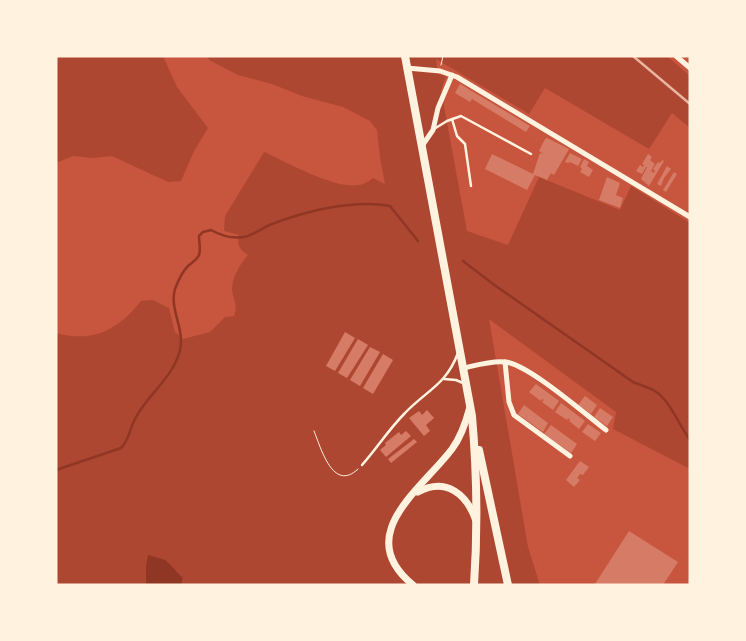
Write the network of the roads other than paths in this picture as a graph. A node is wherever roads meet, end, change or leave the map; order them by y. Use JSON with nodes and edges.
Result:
{"nodes":[{"id":1,"x":405,"y":56,"type":"edge"},
{"id":2,"x":676,"y":56,"type":"edge"},
{"id":3,"x":689,"y":66,"type":"edge"},
{"id":4,"x":407,"y":68,"type":"junction"},
{"id":5,"x":452,"y":75,"type":"junction"},
{"id":6,"x":452,"y":119,"type":"junction"},
{"id":7,"x":433,"y":130,"type":"junction"},
{"id":8,"x":422,"y":146,"type":"junction"},
{"id":9,"x":531,"y":154,"type":"dead end"},
{"id":10,"x":471,"y":186,"type":"dead end"},
{"id":11,"x":690,"y":217,"type":"edge"},
{"id":12,"x":460,"y":347,"type":"junction"},
{"id":13,"x":505,"y":362,"type":"junction"},
{"id":14,"x":464,"y":368,"type":"junction"},
{"id":15,"x":444,"y":379,"type":"junction"},
{"id":16,"x":467,"y":385,"type":"junction"},
{"id":17,"x":471,"y":405,"type":"junction"},
{"id":18,"x":472,"y":416,"type":"junction"},
{"id":19,"x":606,"y":430,"type":"dead end"},
{"id":20,"x":570,"y":456,"type":"dead end"},
{"id":21,"x":362,"y":465,"type":"road end"},
{"id":22,"x":413,"y":495,"type":"junction"},
{"id":23,"x":478,"y":526,"type":"junction"},
{"id":24,"x":412,"y":585,"type":"edge"},
{"id":25,"x":474,"y":585,"type":"edge"},
{"id":26,"x":508,"y":585,"type":"edge"}],
"edges":[{"from":1,"to":4,"type":"main road"},
{"from":2,"to":3,"type":"street"},
{"from":4,"to":5,"type":"street"},
{"from":4,"to":8,"type":"main road"},
{"from":5,"to":7,"type":"street"},
{"from":5,"to":11,"type":"street"},
{"from":6,"to":7,"type":"lane"},
{"from":6,"to":9,"type":"lane"},
{"from":6,"to":10,"type":"lane"},
{"from":7,"to":8,"type":"street"},
{"from":8,"to":12,"type":"main road"},
{"from":12,"to":14,"type":"main road"},
{"from":12,"to":15,"type":"lane"},
{"from":13,"to":14,"type":"street"},
{"from":13,"to":19,"type":"street"},
{"from":13,"to":20,"type":"street"},
{"from":14,"to":16,"type":"main road"},
{"from":15,"to":16,"type":"lane"},
{"from":15,"to":21,"type":"lane"},
{"from":16,"to":17,"type":"main road"},
{"from":17,"to":18,"type":"main road"},
{"from":17,"to":22,"type":"main road"},
{"from":18,"to":23,"type":"main road"},
{"from":18,"to":26,"type":"main road"},
{"from":22,"to":23,"type":"main road"},
{"from":22,"to":24,"type":"main road"},
{"from":23,"to":25,"type":"main road"}]}
